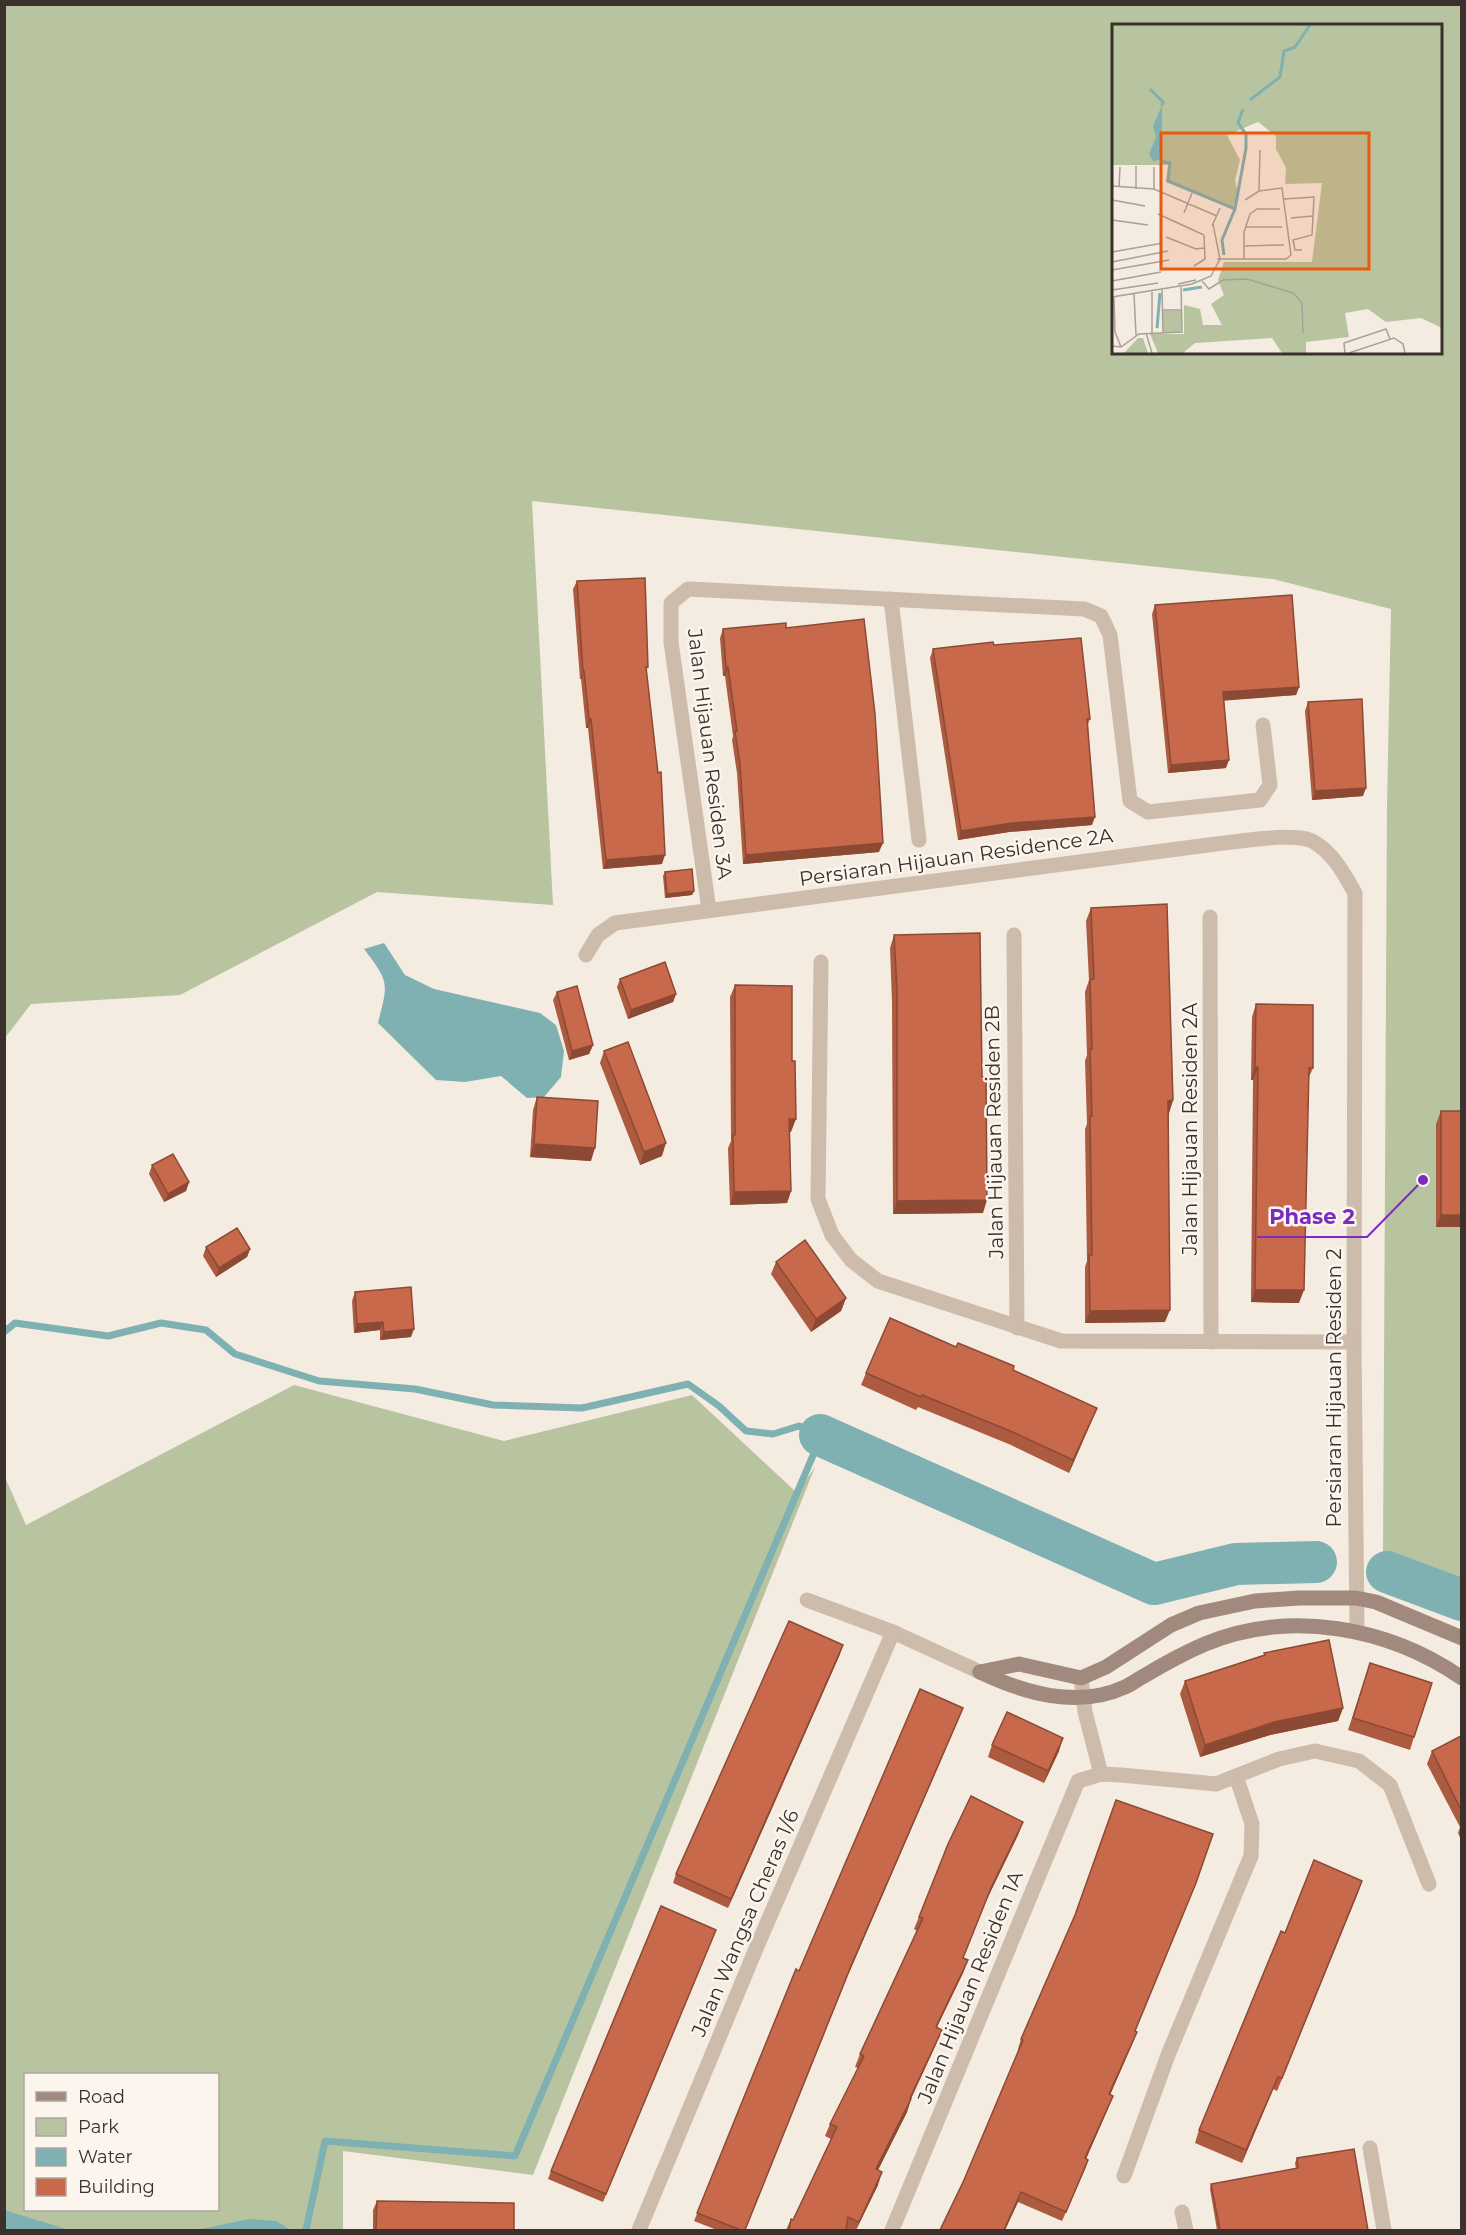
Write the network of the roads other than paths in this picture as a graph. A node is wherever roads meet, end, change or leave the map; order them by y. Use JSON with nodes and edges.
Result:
{"nodes":[{"id":1,"x":891,"y":599,"type":"junction"},
{"id":2,"x":1263,"y":725,"type":"dead end"},
{"id":3,"x":919,"y":840,"type":"dead end"},
{"id":4,"x":1338,"y":862,"type":"joint"},
{"id":5,"x":709,"y":910,"type":"junction"},
{"id":6,"x":1210,"y":917,"type":"dead end"},
{"id":7,"x":1014,"y":935,"type":"dead end"},
{"id":8,"x":586,"y":955,"type":"dead end"},
{"id":9,"x":821,"y":962,"type":"dead end"},
{"id":10,"x":1017,"y":1328,"type":"junction"},
{"id":11,"x":1211,"y":1342,"type":"junction"},
{"id":12,"x":1354,"y":1342,"type":"junction"},
{"id":13,"x":1356,"y":1598,"type":"junction"},
{"id":14,"x":807,"y":1600,"type":"dead end"},
{"id":15,"x":893,"y":1632,"type":"junction"},
{"id":16,"x":1357,"y":1632,"type":"junction"},
{"id":17,"x":1461,"y":1638,"type":"edge"},
{"id":18,"x":980,"y":1672,"type":"junction"},
{"id":19,"x":1081,"y":1678,"type":"junction"},
{"id":20,"x":1461,"y":1678,"type":"edge"},
{"id":21,"x":1083,"y":1696,"type":"junction"},
{"id":22,"x":1101,"y":1774,"type":"junction"},
{"id":23,"x":1236,"y":1776,"type":"junction"},
{"id":24,"x":1429,"y":1884,"type":"dead end"},
{"id":25,"x":1370,"y":2148,"type":"dead end"},
{"id":26,"x":1124,"y":2176,"type":"dead end"},
{"id":27,"x":1182,"y":2212,"type":"dead end"},
{"id":28,"x":639,"y":2230,"type":"edge"},
{"id":29,"x":892,"y":2230,"type":"edge"},
{"id":30,"x":1186,"y":2230,"type":"edge"},
{"id":31,"x":1384,"y":2230,"type":"edge"}],
"edges":[{"from":1,"to":2,"type":"street"},
{"from":1,"to":3,"type":"street"},
{"from":1,"to":5,"type":"street","name":"Jalan Hijauan Residen 3A"},
{"from":4,"to":5,"type":"street","name":"Persiaran Hijauan Residence 2A"},
{"from":4,"to":12,"type":"street","name":"Persiaran Hijauan Residen 2"},
{"from":5,"to":8,"type":"street","name":"Persiaran Hijauan Residence 2A"},
{"from":6,"to":11,"type":"street","name":"Jalan Hijauan Residen 2A"},
{"from":7,"to":10,"type":"street","name":"Jalan Hijauan Residen 2B"},
{"from":9,"to":10,"type":"street"},
{"from":10,"to":11,"type":"street"},
{"from":11,"to":12,"type":"street"},
{"from":12,"to":13,"type":"street","name":"Persiaran Hijauan Residen 2"},
{"from":13,"to":16,"type":"street","name":"Persiaran Hijauan Residen 2"},
{"from":13,"to":17,"type":"street"},
{"from":13,"to":19,"type":"street"},
{"from":14,"to":15,"type":"street"},
{"from":15,"to":18,"type":"street"},
{"from":15,"to":28,"type":"street","name":"Jalan Wangsa Cheras 1/6"},
{"from":16,"to":20,"type":"street"},
{"from":16,"to":21,"type":"street"},
{"from":18,"to":19,"type":"street"},
{"from":18,"to":21,"type":"street"},
{"from":19,"to":21,"type":"street"},
{"from":21,"to":22,"type":"street"},
{"from":22,"to":23,"type":"street"},
{"from":22,"to":29,"type":"street","name":"Jalan Hijauan Residen 1A"},
{"from":23,"to":24,"type":"street"},
{"from":23,"to":26,"type":"street"},
{"from":25,"to":31,"type":"street"},
{"from":27,"to":30,"type":"street"}]}
